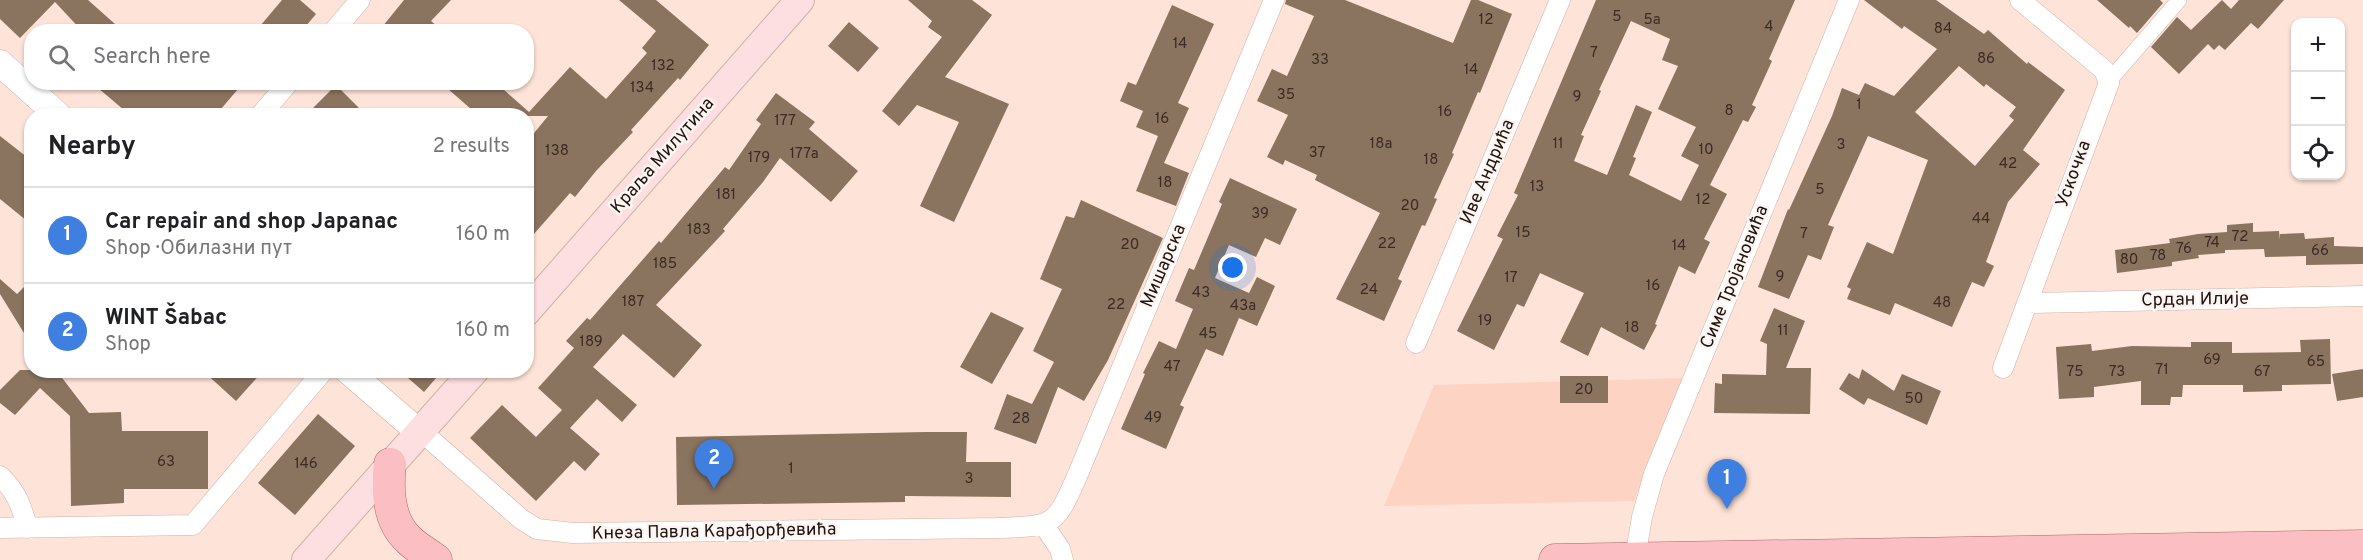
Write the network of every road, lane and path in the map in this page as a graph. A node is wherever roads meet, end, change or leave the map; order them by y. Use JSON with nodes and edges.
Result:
{"nodes":[{"id":1,"x":360,"y":0,"type":"edge"},
{"id":2,"x":800,"y":0,"type":"edge"},
{"id":3,"x":1274,"y":0,"type":"edge"},
{"id":4,"x":1560,"y":0,"type":"edge"},
{"id":5,"x":1849,"y":0,"type":"edge"},
{"id":6,"x":2020,"y":0,"type":"edge"},
{"id":7,"x":2180,"y":0,"type":"edge"},
{"id":8,"x":340,"y":24,"type":"edge"},
{"id":9,"x":0,"y":63,"type":"edge"},
{"id":10,"x":2109,"y":81,"type":"junction"},
{"id":11,"x":24,"y":85,"type":"edge"},
{"id":12,"x":30,"y":90,"type":"edge"},
{"id":13,"x":282,"y":90,"type":"edge"},
{"id":14,"x":50,"y":108,"type":"edge"},
{"id":15,"x":267,"y":108,"type":"edge"},
{"id":16,"x":2363,"y":296,"type":"edge"},
{"id":17,"x":534,"y":303,"type":"edge"},
{"id":18,"x":2027,"y":303,"type":"junction"},
{"id":19,"x":1416,"y":343,"type":"dead end"},
{"id":20,"x":2003,"y":368,"type":"dead end"},
{"id":21,"x":317,"y":378,"type":"edge"},
{"id":22,"x":356,"y":378,"type":"edge"},
{"id":23,"x":468,"y":378,"type":"edge"},
{"id":24,"x":421,"y":433,"type":"junction"},
{"id":25,"x":390,"y":464,"type":"junction"},
{"id":26,"x":0,"y":476,"type":"edge"},
{"id":27,"x":1043,"y":524,"type":"junction"},
{"id":28,"x":0,"y":528,"type":"edge"},
{"id":29,"x":27,"y":528,"type":"junction"},
{"id":30,"x":2363,"y":546,"type":"edge"},
{"id":31,"x":1635,"y":558,"type":"junction"},
{"id":32,"x":306,"y":560,"type":"edge"},
{"id":33,"x":436,"y":560,"type":"edge"},
{"id":34,"x":1063,"y":560,"type":"edge"},
{"id":35,"x":1555,"y":560,"type":"edge"}],
"edges":[{"from":1,"to":8,"type":"street"},
{"from":2,"to":17,"type":"main road","name":"Краља Милутина"},
{"from":3,"to":27,"type":"street","name":"Мишарска"},
{"from":4,"to":19,"type":"street","name":"Иве Андрића"},
{"from":5,"to":31,"type":"street","name":"Симе Тројановића"},
{"from":6,"to":10,"type":"street"},
{"from":7,"to":10,"type":"street","name":"Ускочка"},
{"from":9,"to":11,"type":"street"},
{"from":10,"to":18,"type":"street","name":"Ускочка"},
{"from":12,"to":14,"type":"street"},
{"from":13,"to":15,"type":"street"},
{"from":16,"to":18,"type":"street","name":"Срдан Илије"},
{"from":18,"to":20,"type":"street","name":"Ускочка"},
{"from":21,"to":29,"type":"street"},
{"from":22,"to":24,"type":"street"},
{"from":23,"to":24,"type":"main road"},
{"from":24,"to":25,"type":"main road"},
{"from":24,"to":27,"type":"street","name":"Кнеза Павла Карађорђевића"},
{"from":25,"to":32,"type":"main road"},
{"from":25,"to":33,"type":"main road"},
{"from":26,"to":29,"type":"street"},
{"from":27,"to":34,"type":"street"},
{"from":28,"to":29,"type":"street"},
{"from":30,"to":31,"type":"main road"},
{"from":31,"to":35,"type":"main road"}]}
